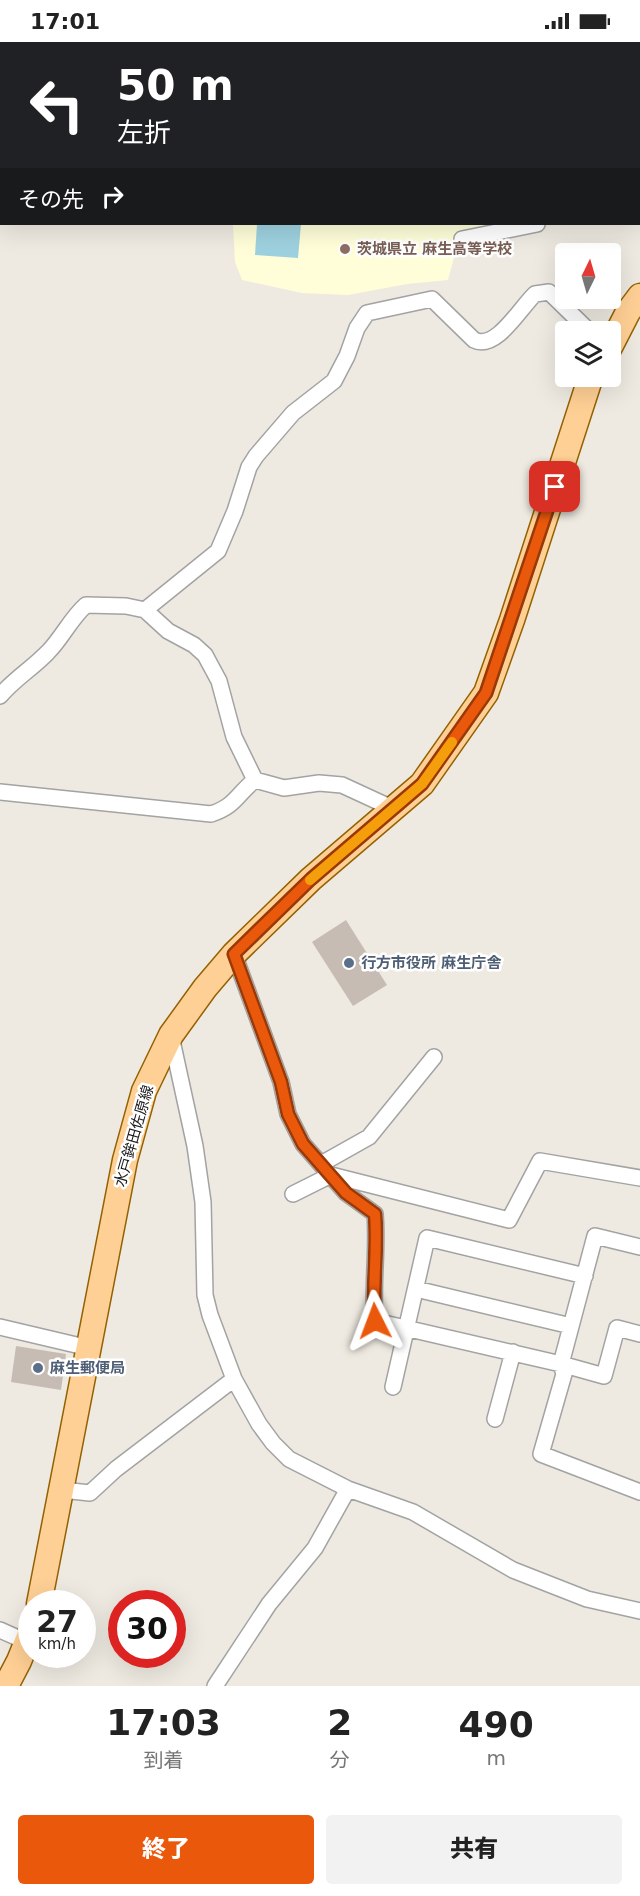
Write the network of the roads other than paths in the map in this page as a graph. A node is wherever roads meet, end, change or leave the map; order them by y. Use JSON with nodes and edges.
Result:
{"nodes":[{"id":1,"x":532,"y":225,"type":"edge"},
{"id":2,"x":462,"y":239,"type":"dead end"},
{"id":3,"x":640,"y":296,"type":"edge"},
{"id":4,"x":579,"y":321,"type":"edge"},
{"id":5,"x":621,"y":326,"type":"edge"},
{"id":6,"x":587,"y":387,"type":"edge"},
{"id":7,"x":145,"y":610,"type":"junction"},
{"id":8,"x":0,"y":696,"type":"edge"},
{"id":9,"x":255,"y":780,"type":"junction"},
{"id":10,"x":0,"y":792,"type":"edge"},
{"id":11,"x":394,"y":809,"type":"junction"},
{"id":12,"x":234,"y":954,"type":"junction"},
{"id":13,"x":171,"y":1035,"type":"junction"},
{"id":14,"x":434,"y":1057,"type":"dead end"},
{"id":15,"x":326,"y":1170,"type":"junction"},
{"id":16,"x":640,"y":1178,"type":"edge"},
{"id":17,"x":293,"y":1194,"type":"dead end"},
{"id":18,"x":640,"y":1247,"type":"edge"},
{"id":19,"x":585,"y":1275,"type":"junction"},
{"id":20,"x":416,"y":1289,"type":"junction"},
{"id":21,"x":572,"y":1326,"type":"junction"},
{"id":22,"x":0,"y":1327,"type":"edge"},
{"id":23,"x":407,"y":1327,"type":"junction"},
{"id":24,"x":640,"y":1334,"type":"edge"},
{"id":25,"x":89,"y":1348,"type":"junction"},
{"id":26,"x":513,"y":1352,"type":"junction"},
{"id":27,"x":561,"y":1364,"type":"junction"},
{"id":28,"x":234,"y":1380,"type":"junction"},
{"id":29,"x":393,"y":1387,"type":"dead end"},
{"id":30,"x":495,"y":1419,"type":"dead end"},
{"id":31,"x":348,"y":1489,"type":"junction"},
{"id":32,"x":62,"y":1490,"type":"junction"},
{"id":33,"x":640,"y":1492,"type":"edge"},
{"id":34,"x":42,"y":1590,"type":"edge"},
{"id":35,"x":640,"y":1611,"type":"edge"},
{"id":36,"x":0,"y":1630,"type":"edge"},
{"id":37,"x":18,"y":1633,"type":"edge"},
{"id":38,"x":18,"y":1659,"type":"edge"},
{"id":39,"x":6,"y":1686,"type":"edge"},
{"id":40,"x":215,"y":1686,"type":"edge"}],
"edges":[{"from":1,"to":2,"type":"street"},
{"from":3,"to":5,"type":"main road"},
{"from":4,"to":7,"type":"street"},
{"from":6,"to":11,"type":"main road","name":"水戸鉾田佐原線"},
{"from":7,"to":8,"type":"street"},
{"from":7,"to":9,"type":"street"},
{"from":9,"to":10,"type":"street"},
{"from":9,"to":11,"type":"street"},
{"from":11,"to":12,"type":"main road","name":"水戸鉾田佐原線"},
{"from":12,"to":13,"type":"main road","name":"水戸鉾田佐原線"},
{"from":12,"to":15,"type":"street"},
{"from":13,"to":25,"type":"main road","name":"水戸鉾田佐原線"},
{"from":13,"to":28,"type":"street"},
{"from":14,"to":15,"type":"street"},
{"from":15,"to":16,"type":"street"},
{"from":15,"to":17,"type":"street"},
{"from":15,"to":23,"type":"street"},
{"from":18,"to":19,"type":"street"},
{"from":19,"to":20,"type":"street"},
{"from":19,"to":21,"type":"street"},
{"from":20,"to":21,"type":"street"},
{"from":20,"to":23,"type":"street"},
{"from":21,"to":27,"type":"street"},
{"from":22,"to":25,"type":"street"},
{"from":23,"to":26,"type":"street"},
{"from":23,"to":29,"type":"street"},
{"from":24,"to":27,"type":"street"},
{"from":25,"to":32,"type":"main road","name":"水戸鉾田佐原線"},
{"from":26,"to":27,"type":"street"},
{"from":26,"to":30,"type":"street"},
{"from":27,"to":33,"type":"street"},
{"from":28,"to":31,"type":"street"},
{"from":28,"to":32,"type":"street"},
{"from":31,"to":35,"type":"street"},
{"from":31,"to":40,"type":"street"},
{"from":32,"to":34,"type":"main road","name":"水戸鉾田佐原線"},
{"from":36,"to":37,"type":"street"},
{"from":38,"to":39,"type":"main road"}]}
